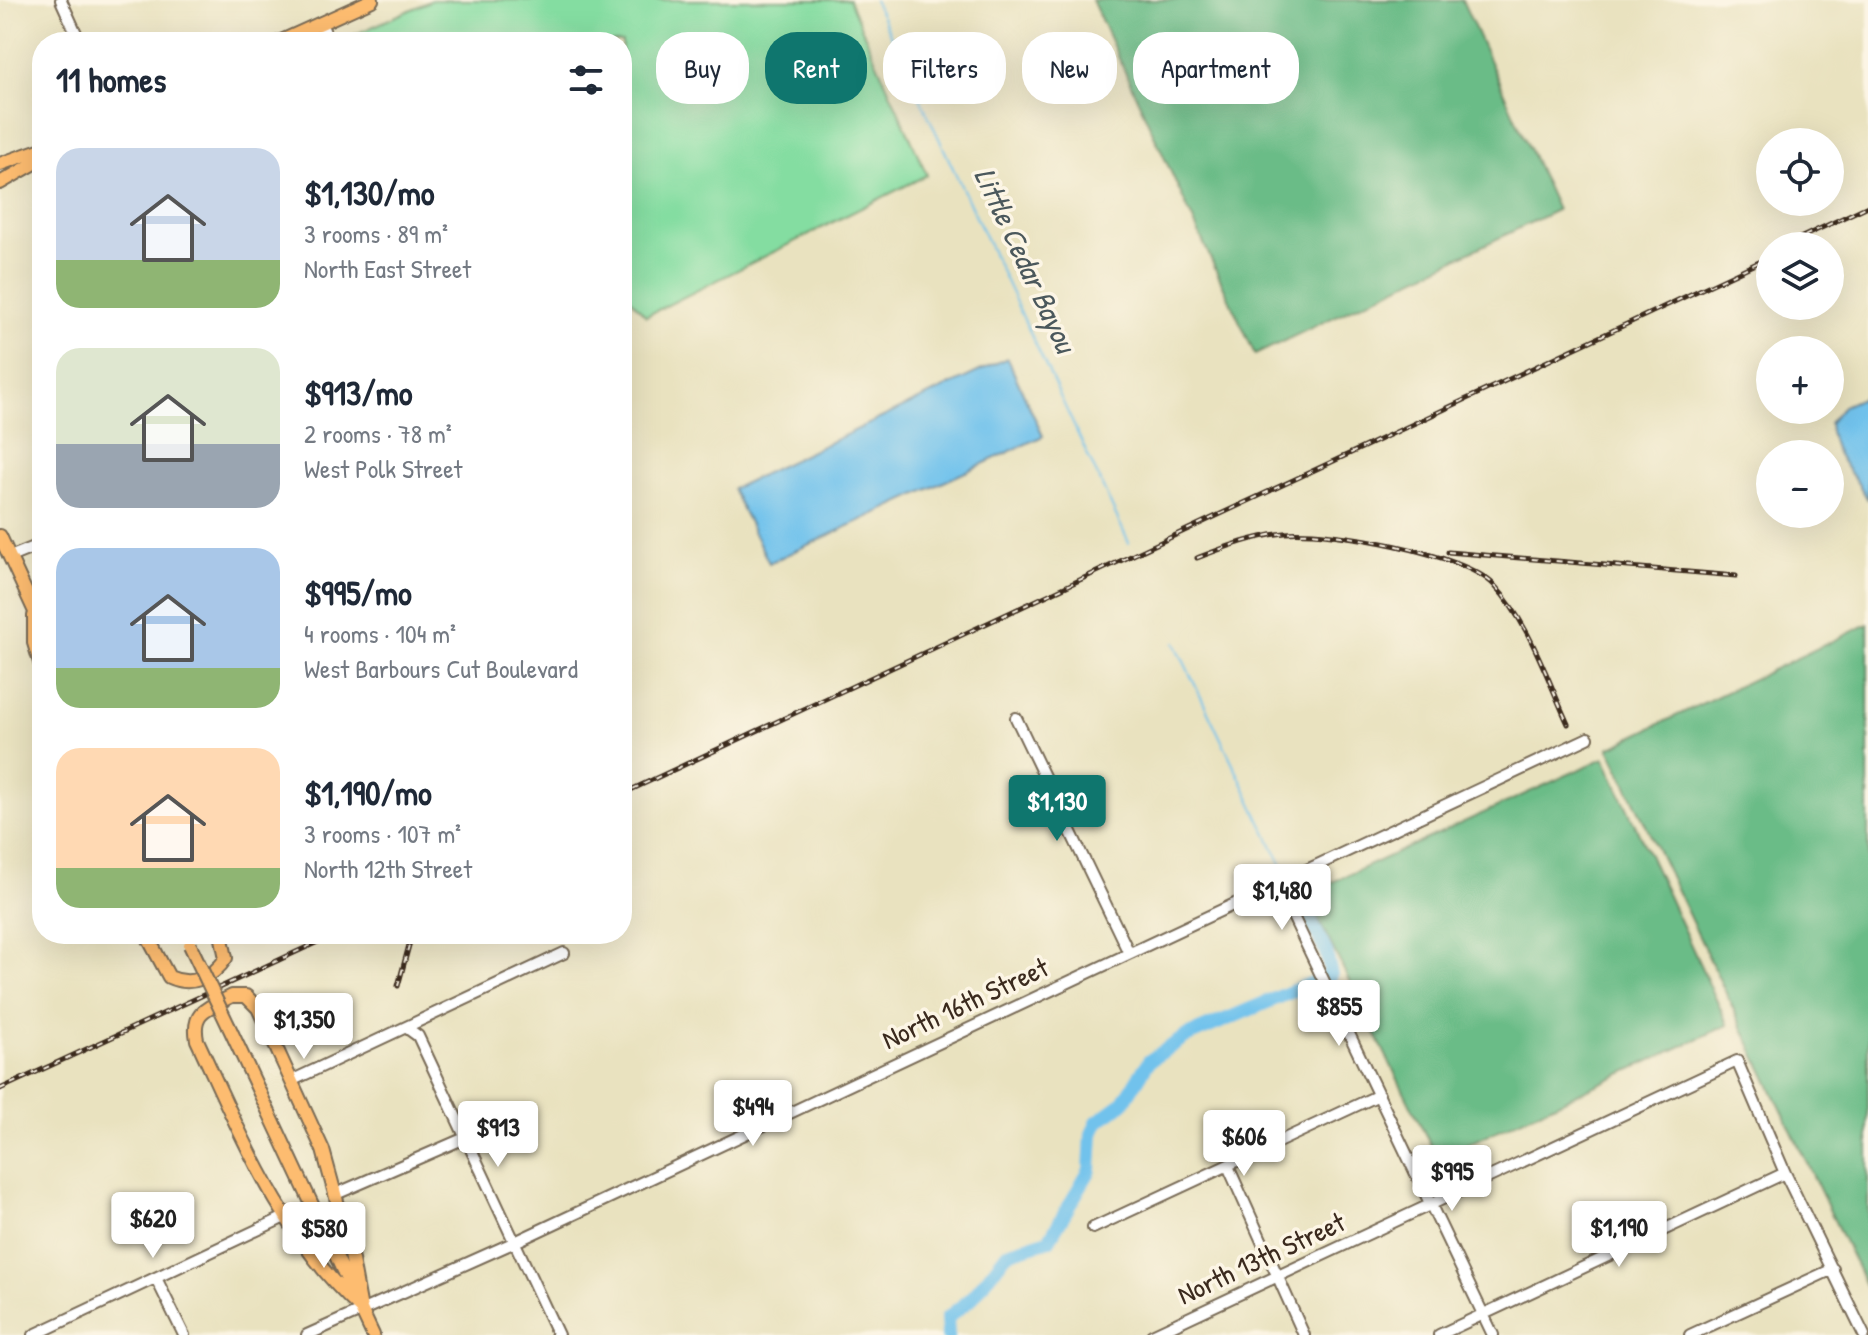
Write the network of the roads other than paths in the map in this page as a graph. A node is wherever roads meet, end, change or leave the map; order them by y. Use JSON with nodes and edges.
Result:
{"nodes":[{"id":1,"x":61,"y":0,"type":"edge"},
{"id":2,"x":372,"y":0,"type":"edge"},
{"id":3,"x":321,"y":23,"type":"junction"},
{"id":4,"x":75,"y":32,"type":"edge"},
{"id":5,"x":301,"y":32,"type":"edge"},
{"id":6,"x":325,"y":32,"type":"edge"},
{"id":7,"x":32,"y":152,"type":"edge"},
{"id":8,"x":27,"y":153,"type":"junction"},
{"id":9,"x":32,"y":158,"type":"edge"},
{"id":10,"x":0,"y":164,"type":"edge"},
{"id":11,"x":32,"y":166,"type":"edge"},
{"id":12,"x":0,"y":183,"type":"edge"},
{"id":13,"x":0,"y":536,"type":"edge"},
{"id":14,"x":32,"y":548,"type":"edge"},
{"id":15,"x":10,"y":557,"type":"junction"},
{"id":16,"x":32,"y":604,"type":"edge"},
{"id":17,"x":1016,"y":718,"type":"dead end"},
{"id":18,"x":1588,"y":738,"type":"dead end"},
{"id":19,"x":1277,"y":883,"type":"junction"},
{"id":20,"x":151,"y":944,"type":"edge"},
{"id":21,"x":190,"y":944,"type":"edge"},
{"id":22,"x":223,"y":944,"type":"edge"},
{"id":23,"x":564,"y":953,"type":"dead end"},
{"id":24,"x":1129,"y":953,"type":"junction"},
{"id":25,"x":407,"y":1028,"type":"junction"},
{"id":26,"x":293,"y":1080,"type":"junction"},
{"id":27,"x":1379,"y":1095,"type":"junction"},
{"id":28,"x":465,"y":1138,"type":"junction"},
{"id":29,"x":1228,"y":1166,"type":"junction"},
{"id":30,"x":1785,"y":1173,"type":"junction"},
{"id":31,"x":336,"y":1194,"type":"junction"},
{"id":32,"x":1430,"y":1205,"type":"junction"},
{"id":33,"x":287,"y":1216,"type":"junction"},
{"id":34,"x":1093,"y":1228,"type":"dead end"},
{"id":35,"x":515,"y":1242,"type":"junction"},
{"id":36,"x":1833,"y":1269,"type":"junction"},
{"id":37,"x":1278,"y":1276,"type":"junction"},
{"id":38,"x":156,"y":1278,"type":"junction"},
{"id":39,"x":361,"y":1309,"type":"junction"},
{"id":40,"x":1483,"y":1314,"type":"junction"},
{"id":41,"x":34,"y":1335,"type":"edge"},
{"id":42,"x":184,"y":1335,"type":"edge"},
{"id":43,"x":307,"y":1335,"type":"edge"},
{"id":44,"x":373,"y":1335,"type":"edge"},
{"id":45,"x":558,"y":1335,"type":"edge"},
{"id":46,"x":1152,"y":1335,"type":"edge"},
{"id":47,"x":1304,"y":1335,"type":"edge"},
{"id":48,"x":1439,"y":1335,"type":"edge"},
{"id":49,"x":1493,"y":1335,"type":"edge"},
{"id":50,"x":1690,"y":1335,"type":"edge"},
{"id":51,"x":1864,"y":1335,"type":"edge"}],
"edges":[{"from":1,"to":4,"type":"street"},
{"from":2,"to":3,"type":"main road"},
{"from":3,"to":5,"type":"main road"},
{"from":3,"to":6,"type":"street"},
{"from":7,"to":8,"type":"main road"},
{"from":8,"to":9,"type":"main road"},
{"from":8,"to":10,"type":"main road"},
{"from":11,"to":12,"type":"main road"},
{"from":13,"to":15,"type":"main road"},
{"from":14,"to":15,"type":"street"},
{"from":15,"to":16,"type":"main road"},
{"from":17,"to":24,"type":"street"},
{"from":18,"to":19,"type":"street","name":"North 16th Street"},
{"from":19,"to":24,"type":"street","name":"North 16th Street"},
{"from":19,"to":27,"type":"street"},
{"from":20,"to":22,"type":"main road"},
{"from":21,"to":39,"type":"main road","bridge":true},
{"from":23,"to":25,"type":"street"},
{"from":24,"to":35,"type":"street","name":"North 16th Street"},
{"from":25,"to":26,"type":"street"},
{"from":25,"to":28,"type":"street"},
{"from":26,"to":31,"type":"main road"},
{"from":26,"to":33,"type":"main road"},
{"from":27,"to":29,"type":"street"},
{"from":27,"to":32,"type":"street"},
{"from":28,"to":31,"type":"street"},
{"from":28,"to":35,"type":"street"},
{"from":29,"to":34,"type":"street"},
{"from":29,"to":37,"type":"street"},
{"from":30,"to":32,"type":"street","name":"North 13th Street"},
{"from":30,"to":36,"type":"street"},
{"from":30,"to":40,"type":"street"},
{"from":31,"to":39,"type":"main road"},
{"from":32,"to":37,"type":"street","name":"North 13th Street"},
{"from":32,"to":40,"type":"street"},
{"from":33,"to":38,"type":"street"},
{"from":33,"to":39,"type":"main road"},
{"from":35,"to":39,"type":"street","name":"North 16th Street"},
{"from":35,"to":45,"type":"street"},
{"from":36,"to":50,"type":"street"},
{"from":36,"to":51,"type":"street"},
{"from":37,"to":46,"type":"street","name":"North 13th Street"},
{"from":37,"to":47,"type":"street"},
{"from":38,"to":41,"type":"street"},
{"from":38,"to":42,"type":"street"},
{"from":39,"to":43,"type":"street","name":"North 16th Street"},
{"from":39,"to":44,"type":"main road"},
{"from":40,"to":48,"type":"street"},
{"from":40,"to":49,"type":"street"}]}
